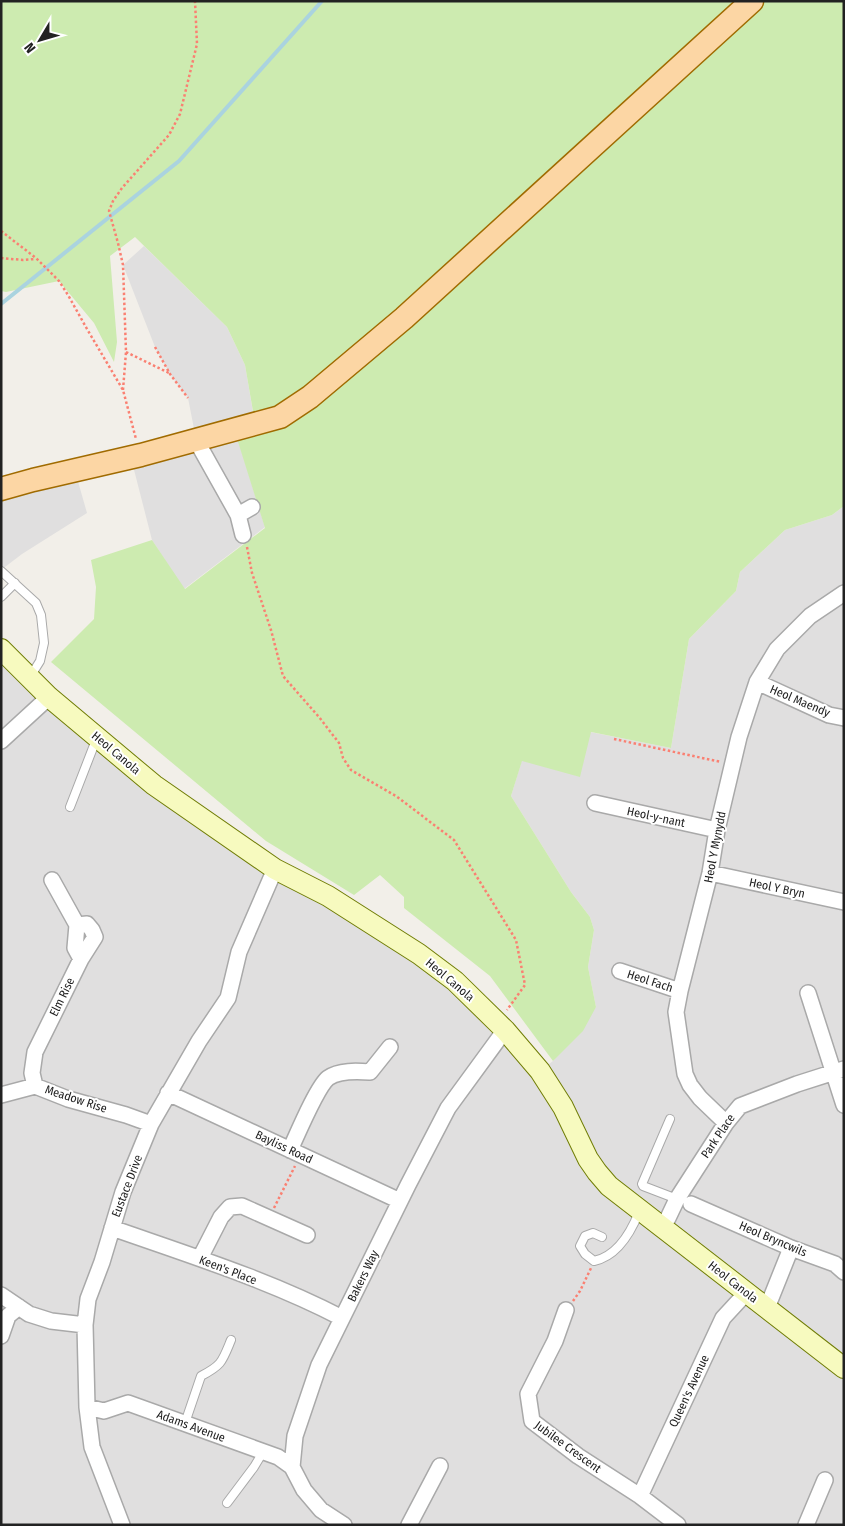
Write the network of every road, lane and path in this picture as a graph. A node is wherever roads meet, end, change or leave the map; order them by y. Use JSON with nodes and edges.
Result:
{"nodes":[{"id":1,"x":195,"y":1,"type":"edge"},
{"id":2,"x":752,"y":1,"type":"edge"},
{"id":3,"x":1,"y":231,"type":"edge"},
{"id":4,"x":1,"y":258,"type":"edge"},
{"id":5,"x":36,"y":258,"type":"junction"},
{"id":6,"x":155,"y":347,"type":"dead end"},
{"id":7,"x":126,"y":352,"type":"junction"},
{"id":8,"x":170,"y":374,"type":"junction"},
{"id":9,"x":123,"y":390,"type":"junction"},
{"id":10,"x":188,"y":398,"type":"dead end"},
{"id":11,"x":196,"y":440,"type":"junction"},
{"id":12,"x":141,"y":455,"type":"junction"},
{"id":13,"x":2,"y":487,"type":"edge"},
{"id":14,"x":252,"y":507,"type":"dead end"},
{"id":15,"x":238,"y":515,"type":"junction"},
{"id":16,"x":243,"y":535,"type":"joint"},
{"id":17,"x":1,"y":572,"type":"edge"},
{"id":18,"x":15,"y":583,"type":"junction"},
{"id":19,"x":844,"y":593,"type":"edge"},
{"id":20,"x":1,"y":597,"type":"edge"},
{"id":21,"x":1,"y":650,"type":"edge"},
{"id":22,"x":29,"y":678,"type":"junction"},
{"id":23,"x":757,"y":682,"type":"junction"},
{"id":24,"x":49,"y":697,"type":"junction"},
{"id":25,"x":844,"y":718,"type":"edge"},
{"id":26,"x":97,"y":738,"type":"junction"},
{"id":27,"x":614,"y":739,"type":"dead end"},
{"id":28,"x":1,"y":741,"type":"edge"},
{"id":29,"x":732,"y":765,"type":"junction"},
{"id":30,"x":595,"y":803,"type":"dead end"},
{"id":31,"x":70,"y":807,"type":"dead end"},
{"id":32,"x":717,"y":830,"type":"junction"},
{"id":33,"x":275,"y":869,"type":"junction"},
{"id":34,"x":710,"y":873,"type":"junction"},
{"id":35,"x":52,"y":880,"type":"dead end"},
{"id":36,"x":844,"y":902,"type":"edge"},
{"id":37,"x":620,"y":972,"type":"dead end"},
{"id":38,"x":680,"y":992,"type":"junction"},
{"id":39,"x":808,"y":993,"type":"dead end"},
{"id":40,"x":501,"y":1027,"type":"junction"},
{"id":41,"x":390,"y":1047,"type":"dead end"},
{"id":42,"x":838,"y":1070,"type":"edge"},
{"id":43,"x":35,"y":1086,"type":"junction"},
{"id":44,"x":168,"y":1093,"type":"junction"},
{"id":45,"x":1,"y":1095,"type":"edge"},
{"id":46,"x":844,"y":1105,"type":"edge"},
{"id":47,"x":670,"y":1119,"type":"dead end"},
{"id":48,"x":726,"y":1123,"type":"junction"},
{"id":49,"x":151,"y":1124,"type":"junction"},
{"id":50,"x":295,"y":1152,"type":"junction"},
{"id":51,"x":400,"y":1201,"type":"junction"},
{"id":52,"x":692,"y":1209,"type":"junction"},
{"id":53,"x":640,"y":1210,"type":"junction"},
{"id":54,"x":269,"y":1218,"type":"junction"},
{"id":55,"x":662,"y":1226,"type":"junction"},
{"id":56,"x":112,"y":1228,"type":"junction"},
{"id":57,"x":307,"y":1235,"type":"dead end"},
{"id":58,"x":602,"y":1237,"type":"dead end"},
{"id":59,"x":792,"y":1248,"type":"junction"},
{"id":60,"x":200,"y":1258,"type":"junction"},
{"id":61,"x":594,"y":1261,"type":"junction"},
{"id":62,"x":844,"y":1272,"type":"edge"},
{"id":63,"x":747,"y":1292,"type":"junction"},
{"id":64,"x":1,"y":1295,"type":"edge"},
{"id":65,"x":19,"y":1307,"type":"junction"},
{"id":66,"x":767,"y":1308,"type":"junction"},
{"id":67,"x":566,"y":1310,"type":"joint"},
{"id":68,"x":342,"y":1318,"type":"junction"},
{"id":69,"x":85,"y":1325,"type":"junction"},
{"id":70,"x":1,"y":1336,"type":"edge"},
{"id":71,"x":231,"y":1340,"type":"dead end"},
{"id":72,"x":844,"y":1368,"type":"edge"},
{"id":73,"x":87,"y":1407,"type":"junction"},
{"id":74,"x":185,"y":1423,"type":"junction"},
{"id":75,"x":263,"y":1452,"type":"junction"},
{"id":76,"x":440,"y":1466,"type":"dead end"},
{"id":77,"x":292,"y":1467,"type":"junction"},
{"id":78,"x":825,"y":1480,"type":"dead end"},
{"id":79,"x":640,"y":1496,"type":"junction"},
{"id":80,"x":227,"y":1503,"type":"dead end"},
{"id":81,"x":122,"y":1525,"type":"edge"},
{"id":82,"x":344,"y":1525,"type":"edge"},
{"id":83,"x":409,"y":1525,"type":"edge"},
{"id":84,"x":678,"y":1525,"type":"edge"},
{"id":85,"x":806,"y":1525,"type":"edge"}],
"edges":[{"from":1,"to":7,"type":"path"},
{"from":2,"to":11,"type":"main road"},
{"from":3,"to":5,"type":"path"},
{"from":4,"to":5,"type":"path"},
{"from":5,"to":9,"type":"path"},
{"from":6,"to":8,"type":"path"},
{"from":7,"to":8,"type":"path"},
{"from":7,"to":9,"type":"path"},
{"from":8,"to":10,"type":"path"},
{"from":9,"to":12,"type":"path"},
{"from":11,"to":12,"type":"main road"},
{"from":11,"to":15,"type":"street"},
{"from":12,"to":13,"type":"main road"},
{"from":14,"to":15,"type":"street"},
{"from":15,"to":16,"type":"street"},
{"from":16,"to":40,"type":"path"},
{"from":17,"to":18,"type":"lane"},
{"from":18,"to":20,"type":"lane"},
{"from":18,"to":22,"type":"lane"},
{"from":19,"to":23,"type":"street","name":"Heol Y Mynydd"},
{"from":21,"to":22,"type":"street","name":"Heol Canola"},
{"from":22,"to":24,"type":"street","name":"Heol Canola"},
{"from":23,"to":25,"type":"street","name":"Heol Maendy"},
{"from":23,"to":29,"type":"street","name":"Heol Y Mynydd"},
{"from":24,"to":26,"type":"street","name":"Heol Canola"},
{"from":24,"to":28,"type":"street"},
{"from":26,"to":31,"type":"lane"},
{"from":26,"to":33,"type":"street","name":"Heol Canola"},
{"from":27,"to":29,"type":"path"},
{"from":29,"to":32,"type":"street","name":"Heol Y Mynydd"},
{"from":30,"to":32,"type":"street","name":"Heol-y-nant"},
{"from":32,"to":34,"type":"street","name":"Heol Y Mynydd"},
{"from":33,"to":40,"type":"street","name":"Heol Canola"},
{"from":33,"to":44,"type":"street","name":"Eustace Drive"},
{"from":34,"to":36,"type":"street","name":"Heol Y Bryn"},
{"from":34,"to":38,"type":"street","name":"Heol Y Mynydd"},
{"from":35,"to":43,"type":"street","name":"Elm Rise"},
{"from":37,"to":38,"type":"street","name":"Heol Fach"},
{"from":38,"to":48,"type":"street","name":"Heol Y Mynydd"},
{"from":39,"to":42,"type":"street"},
{"from":40,"to":51,"type":"street","name":"Bakers Way"},
{"from":40,"to":53,"type":"street","name":"Heol Canola"},
{"from":41,"to":50,"type":"street"},
{"from":42,"to":46,"type":"street"},
{"from":42,"to":48,"type":"street","name":"Park Place"},
{"from":43,"to":45,"type":"street","name":"Meadow Rise"},
{"from":43,"to":49,"type":"street","name":"Meadow Rise"},
{"from":44,"to":49,"type":"street","name":"Eustace Drive"},
{"from":44,"to":50,"type":"street","name":"Bayliss Road"},
{"from":47,"to":52,"type":"lane"},
{"from":48,"to":52,"type":"street","name":"Park Place"},
{"from":49,"to":56,"type":"street","name":"Eustace Drive"},
{"from":50,"to":51,"type":"street","name":"Bayliss Road"},
{"from":50,"to":54,"type":"path"},
{"from":51,"to":68,"type":"street","name":"Bakers Way"},
{"from":52,"to":55,"type":"street","name":"Park Place"},
{"from":52,"to":59,"type":"street","name":"Heol Bryncwils"},
{"from":53,"to":55,"type":"street","name":"Heol Canola"},
{"from":53,"to":61,"type":"lane"},
{"from":54,"to":57,"type":"street"},
{"from":54,"to":60,"type":"street"},
{"from":55,"to":63,"type":"street","name":"Heol Canola"},
{"from":56,"to":60,"type":"street","name":"Keen's Place"},
{"from":56,"to":69,"type":"street","name":"Eustace Drive"},
{"from":58,"to":61,"type":"lane"},
{"from":59,"to":62,"type":"street","name":"Heol Bryncwils"},
{"from":59,"to":66,"type":"street"},
{"from":60,"to":68,"type":"street","name":"Keen's Place"},
{"from":61,"to":67,"type":"path"},
{"from":63,"to":66,"type":"street","name":"Heol Canola"},
{"from":63,"to":79,"type":"street","name":"Queen's Avenue"},
{"from":64,"to":65,"type":"street"},
{"from":65,"to":69,"type":"street"},
{"from":65,"to":70,"type":"street"},
{"from":66,"to":72,"type":"street","name":"Heol Canola"},
{"from":67,"to":79,"type":"street","name":"Jubilee Crescent"},
{"from":68,"to":77,"type":"street","name":"Bakers Way"},
{"from":69,"to":73,"type":"street","name":"Eustace Drive"},
{"from":71,"to":74,"type":"lane"},
{"from":73,"to":74,"type":"street","name":"Adams Avenue"},
{"from":73,"to":81,"type":"street","name":"Eustace Drive"},
{"from":74,"to":75,"type":"street","name":"Adams Avenue"},
{"from":75,"to":77,"type":"street","name":"Adams Avenue"},
{"from":75,"to":80,"type":"lane"},
{"from":76,"to":83,"type":"street"},
{"from":77,"to":82,"type":"street"},
{"from":78,"to":85,"type":"street"},
{"from":79,"to":84,"type":"street","name":"Jubilee Crescent"}]}
